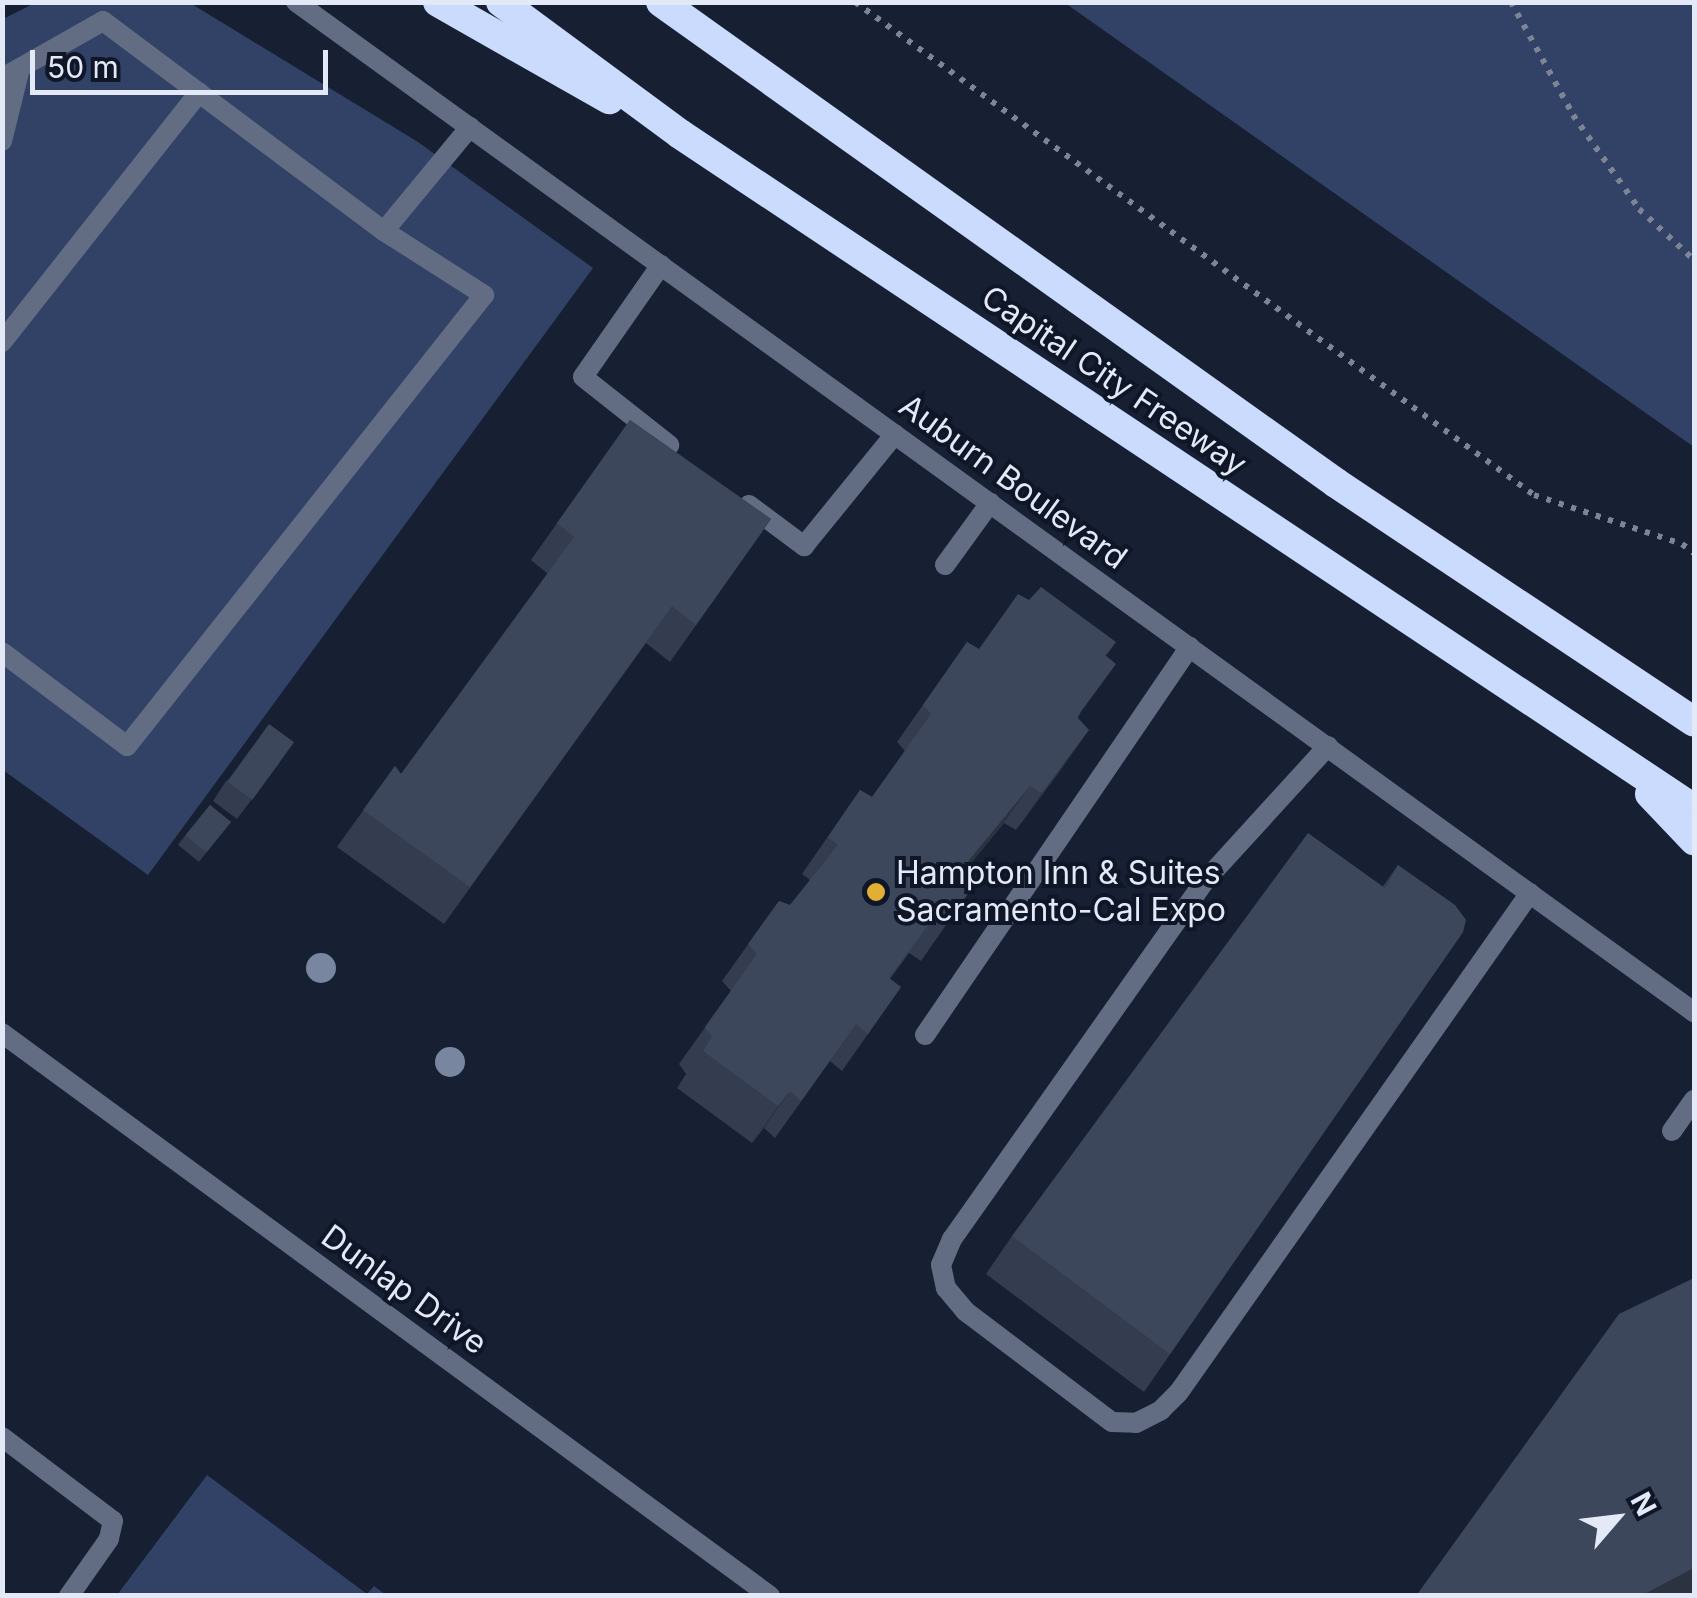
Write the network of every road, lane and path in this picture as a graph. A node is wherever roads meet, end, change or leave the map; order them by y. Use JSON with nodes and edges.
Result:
{"nodes":[{"id":1,"x":296,"y":2,"type":"edge"},
{"id":2,"x":438,"y":2,"type":"edge"},
{"id":3,"x":501,"y":2,"type":"edge"},
{"id":4,"x":661,"y":2,"type":"edge"},
{"id":5,"x":855,"y":2,"type":"edge"},
{"id":6,"x":1511,"y":2,"type":"edge"},
{"id":7,"x":11,"y":73,"type":"edge"},
{"id":8,"x":199,"y":93,"type":"junction"},
{"id":9,"x":470,"y":127,"type":"junction"},
{"id":10,"x":680,"y":134,"type":"junction"},
{"id":11,"x":2,"y":141,"type":"edge"},
{"id":12,"x":384,"y":231,"type":"junction"},
{"id":13,"x":1694,"y":260,"type":"edge"},
{"id":14,"x":662,"y":264,"type":"junction"},
{"id":15,"x":2,"y":342,"type":"edge"},
{"id":16,"x":895,"y":434,"type":"junction"},
{"id":17,"x":668,"y":445,"type":"edge"},
{"id":18,"x":731,"y":492,"type":"edge"},
{"id":19,"x":990,"y":503,"type":"junction"},
{"id":20,"x":1694,"y":553,"type":"edge"},
{"id":21,"x":945,"y":565,"type":"dead end"},
{"id":22,"x":1190,"y":648,"type":"junction"},
{"id":23,"x":2,"y":652,"type":"edge"},
{"id":24,"x":1694,"y":722,"type":"edge"},
{"id":25,"x":1328,"y":746,"type":"junction"},
{"id":26,"x":1616,"y":759,"type":"junction"},
{"id":27,"x":1694,"y":809,"type":"edge"},
{"id":28,"x":1694,"y":840,"type":"edge"},
{"id":29,"x":1530,"y":893,"type":"junction"},
{"id":30,"x":1694,"y":1012,"type":"edge"},
{"id":31,"x":2,"y":1033,"type":"edge"},
{"id":32,"x":925,"y":1035,"type":"dead end"},
{"id":33,"x":1694,"y":1100,"type":"edge"},
{"id":34,"x":1672,"y":1132,"type":"dead end"},
{"id":35,"x":2,"y":1437,"type":"edge"},
{"id":36,"x":69,"y":1596,"type":"edge"},
{"id":37,"x":770,"y":1596,"type":"edge"}],
"edges":[{"from":1,"to":9,"type":"street","name":"Auburn Boulevard"},
{"from":2,"to":10,"type":"highway"},
{"from":3,"to":10,"type":"highway","name":"Capital City Freeway"},
{"from":4,"to":24,"type":"highway","name":"Capital City Freeway"},
{"from":5,"to":20,"type":"path"},
{"from":6,"to":13,"type":"path"},
{"from":7,"to":8,"type":"street"},
{"from":7,"to":11,"type":"street"},
{"from":8,"to":12,"type":"street"},
{"from":8,"to":15,"type":"street"},
{"from":9,"to":12,"type":"street"},
{"from":9,"to":14,"type":"street","name":"Auburn Boulevard"},
{"from":10,"to":26,"type":"highway","name":"Capital City Freeway"},
{"from":12,"to":23,"type":"street"},
{"from":14,"to":16,"type":"street","name":"Auburn Boulevard"},
{"from":14,"to":17,"type":"street"},
{"from":16,"to":18,"type":"street"},
{"from":16,"to":19,"type":"street","name":"Auburn Boulevard"},
{"from":19,"to":21,"type":"street"},
{"from":19,"to":22,"type":"street","name":"Auburn Boulevard"},
{"from":22,"to":25,"type":"street","name":"Auburn Boulevard"},
{"from":22,"to":32,"type":"street"},
{"from":25,"to":29,"type":"street","name":"Auburn Boulevard"},
{"from":25,"to":29,"type":"street"},
{"from":26,"to":27,"type":"highway","name":"Capital City Freeway"},
{"from":26,"to":28,"type":"highway"},
{"from":29,"to":30,"type":"street","name":"Auburn Boulevard"},
{"from":31,"to":37,"type":"street","name":"Dunlap Drive"},
{"from":33,"to":34,"type":"street"},
{"from":35,"to":36,"type":"street"}]}
